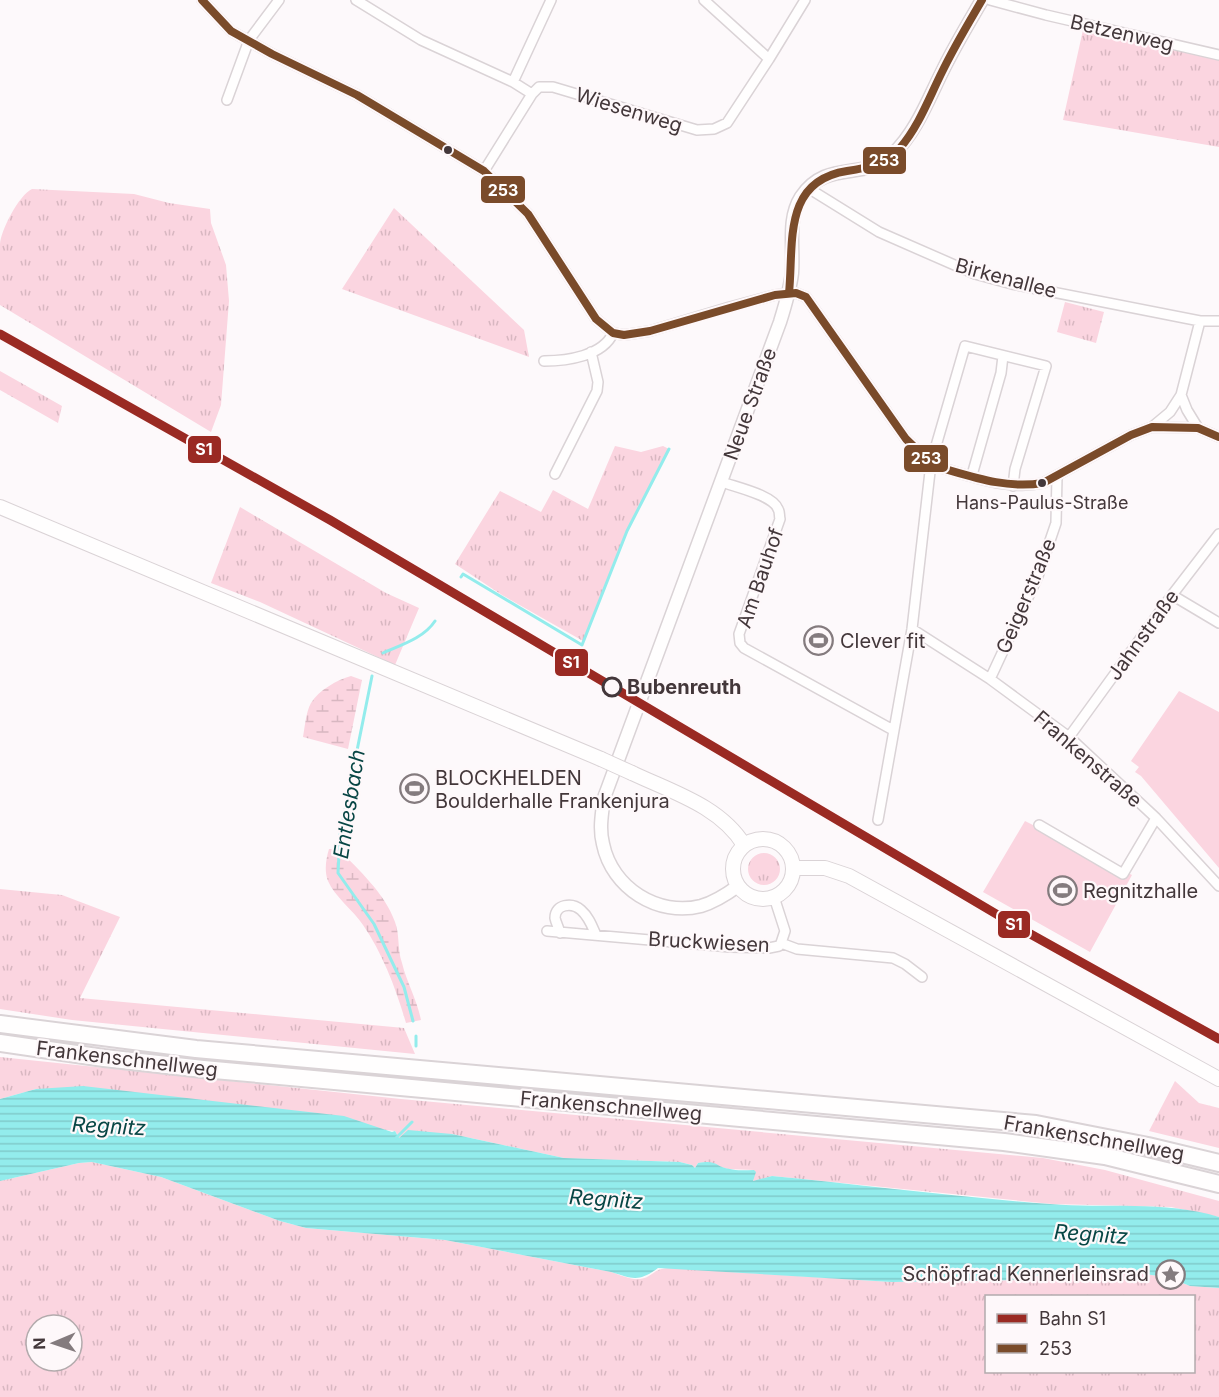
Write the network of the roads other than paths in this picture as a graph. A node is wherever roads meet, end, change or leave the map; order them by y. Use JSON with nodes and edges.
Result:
{"nodes":[{"id":1,"x":202,"y":0,"type":"edge"},
{"id":2,"x":279,"y":0,"type":"edge"},
{"id":3,"x":356,"y":0,"type":"edge"},
{"id":4,"x":551,"y":0,"type":"edge"},
{"id":5,"x":704,"y":0,"type":"edge"},
{"id":6,"x":805,"y":0,"type":"edge"},
{"id":7,"x":982,"y":0,"type":"edge"},
{"id":8,"x":990,"y":0,"type":"edge"},
{"id":9,"x":249,"y":40,"type":"junction"},
{"id":10,"x":1219,"y":55,"type":"edge"},
{"id":11,"x":769,"y":59,"type":"junction"},
{"id":12,"x":513,"y":82,"type":"junction"},
{"id":13,"x":532,"y":94,"type":"junction"},
{"id":14,"x":227,"y":100,"type":"dead end"},
{"id":15,"x":484,"y":171,"type":"junction"},
{"id":16,"x":808,"y":188,"type":"junction"},
{"id":17,"x":789,"y":293,"type":"junction"},
{"id":18,"x":1218,"y":319,"type":"edge"},
{"id":19,"x":1200,"y":321,"type":"junction"},
{"id":20,"x":613,"y":333,"type":"junction"},
{"id":21,"x":591,"y":352,"type":"junction"},
{"id":22,"x":1003,"y":356,"type":"junction"},
{"id":23,"x":544,"y":361,"type":"dead end"},
{"id":24,"x":1181,"y":395,"type":"junction"},
{"id":25,"x":1152,"y":427,"type":"junction"},
{"id":26,"x":1198,"y":428,"type":"junction"},
{"id":27,"x":1219,"y":437,"type":"edge"},
{"id":28,"x":931,"y":463,"type":"junction"},
{"id":29,"x":555,"y":474,"type":"dead end"},
{"id":30,"x":972,"y":476,"type":"junction"},
{"id":31,"x":1057,"y":476,"type":"junction"},
{"id":32,"x":722,"y":482,"type":"junction"},
{"id":33,"x":1013,"y":486,"type":"junction"},
{"id":34,"x":0,"y":507,"type":"edge"},
{"id":35,"x":1219,"y":534,"type":"edge"},
{"id":36,"x":1172,"y":595,"type":"junction"},
{"id":37,"x":1219,"y":623,"type":"edge"},
{"id":38,"x":912,"y":629,"type":"junction"},
{"id":39,"x":990,"y":679,"type":"junction"},
{"id":40,"x":893,"y":730,"type":"junction"},
{"id":41,"x":1068,"y":737,"type":"junction"},
{"id":42,"x":1156,"y":818,"type":"junction"},
{"id":43,"x":878,"y":820,"type":"dead end"},
{"id":44,"x":1039,"y":825,"type":"dead end"},
{"id":45,"x":744,"y":845,"type":"junction"},
{"id":46,"x":794,"y":868,"type":"junction"},
{"id":47,"x":738,"y":886,"type":"junction"},
{"id":48,"x":1219,"y":886,"type":"edge"},
{"id":49,"x":774,"y":897,"type":"junction"},
{"id":50,"x":547,"y":931,"type":"dead end"},
{"id":51,"x":560,"y":933,"type":"junction"},
{"id":52,"x":596,"y":935,"type":"junction"},
{"id":53,"x":781,"y":943,"type":"junction"},
{"id":54,"x":922,"y":977,"type":"dead end"},
{"id":55,"x":0,"y":1024,"type":"edge"},
{"id":56,"x":0,"y":1043,"type":"edge"},
{"id":57,"x":1219,"y":1079,"type":"edge"},
{"id":58,"x":1219,"y":1163,"type":"edge"},
{"id":59,"x":1219,"y":1184,"type":"edge"}],
"edges":[{"from":1,"to":9,"type":"street"},
{"from":2,"to":9,"type":"street"},
{"from":3,"to":12,"type":"street"},
{"from":4,"to":12,"type":"street"},
{"from":5,"to":11,"type":"street"},
{"from":6,"to":11,"type":"street","name":"Wiesenweg"},
{"from":7,"to":16,"type":"street"},
{"from":8,"to":10,"type":"street","name":"Betzenweg"},
{"from":9,"to":14,"type":"street"},
{"from":9,"to":15,"type":"street"},
{"from":11,"to":13,"type":"street","name":"Wiesenweg"},
{"from":12,"to":13,"type":"street"},
{"from":13,"to":15,"type":"street"},
{"from":15,"to":20,"type":"street"},
{"from":16,"to":17,"type":"street","name":"Neue Straße"},
{"from":16,"to":19,"type":"street","name":"Birkenallee"},
{"from":17,"to":20,"type":"street"},
{"from":17,"to":28,"type":"street"},
{"from":17,"to":32,"type":"street","name":"Neue Straße"},
{"from":18,"to":19,"type":"street","name":"Birkenallee"},
{"from":19,"to":24,"type":"street"},
{"from":20,"to":21,"type":"street"},
{"from":21,"to":23,"type":"street"},
{"from":21,"to":29,"type":"street"},
{"from":22,"to":28,"type":"street"},
{"from":22,"to":30,"type":"street"},
{"from":22,"to":33,"type":"street"},
{"from":24,"to":25,"type":"street"},
{"from":24,"to":26,"type":"street"},
{"from":25,"to":26,"type":"street"},
{"from":25,"to":31,"type":"street"},
{"from":26,"to":27,"type":"street"},
{"from":28,"to":30,"type":"street"},
{"from":28,"to":38,"type":"street"},
{"from":30,"to":33,"type":"street"},
{"from":31,"to":33,"type":"street"},
{"from":31,"to":39,"type":"street","name":"Geigerstraße"},
{"from":32,"to":40,"type":"street","name":"Am Bauhof"},
{"from":32,"to":47,"type":"street","name":"Neue Straße"},
{"from":34,"to":45,"type":"main road","bridge":true},
{"from":35,"to":36,"type":"street","name":"Jahnstraße"},
{"from":36,"to":37,"type":"street"},
{"from":36,"to":41,"type":"street","name":"Jahnstraße"},
{"from":38,"to":39,"type":"street","name":"Frankenstraße"},
{"from":38,"to":40,"type":"street"},
{"from":39,"to":41,"type":"street","name":"Frankenstraße"},
{"from":40,"to":43,"type":"street"},
{"from":41,"to":42,"type":"street","name":"Frankenstraße"},
{"from":42,"to":44,"type":"street"},
{"from":42,"to":48,"type":"street","name":"Frankenstraße"},
{"from":45,"to":46,"type":"main road"},
{"from":45,"to":47,"type":"main road"},
{"from":46,"to":49,"type":"main road"},
{"from":46,"to":57,"type":"main road"},
{"from":47,"to":49,"type":"main road"},
{"from":49,"to":53,"type":"street"},
{"from":50,"to":51,"type":"street","name":"Bruckwiesen"},
{"from":51,"to":52,"type":"street","name":"Bruckwiesen"},
{"from":51,"to":52,"type":"street"},
{"from":52,"to":53,"type":"street","name":"Bruckwiesen"},
{"from":53,"to":54,"type":"street","name":"Bruckwiesen"},
{"from":55,"to":58,"type":"highway","name":"Frankenschnellweg"},
{"from":56,"to":59,"type":"highway","name":"Frankenschnellweg"}]}
